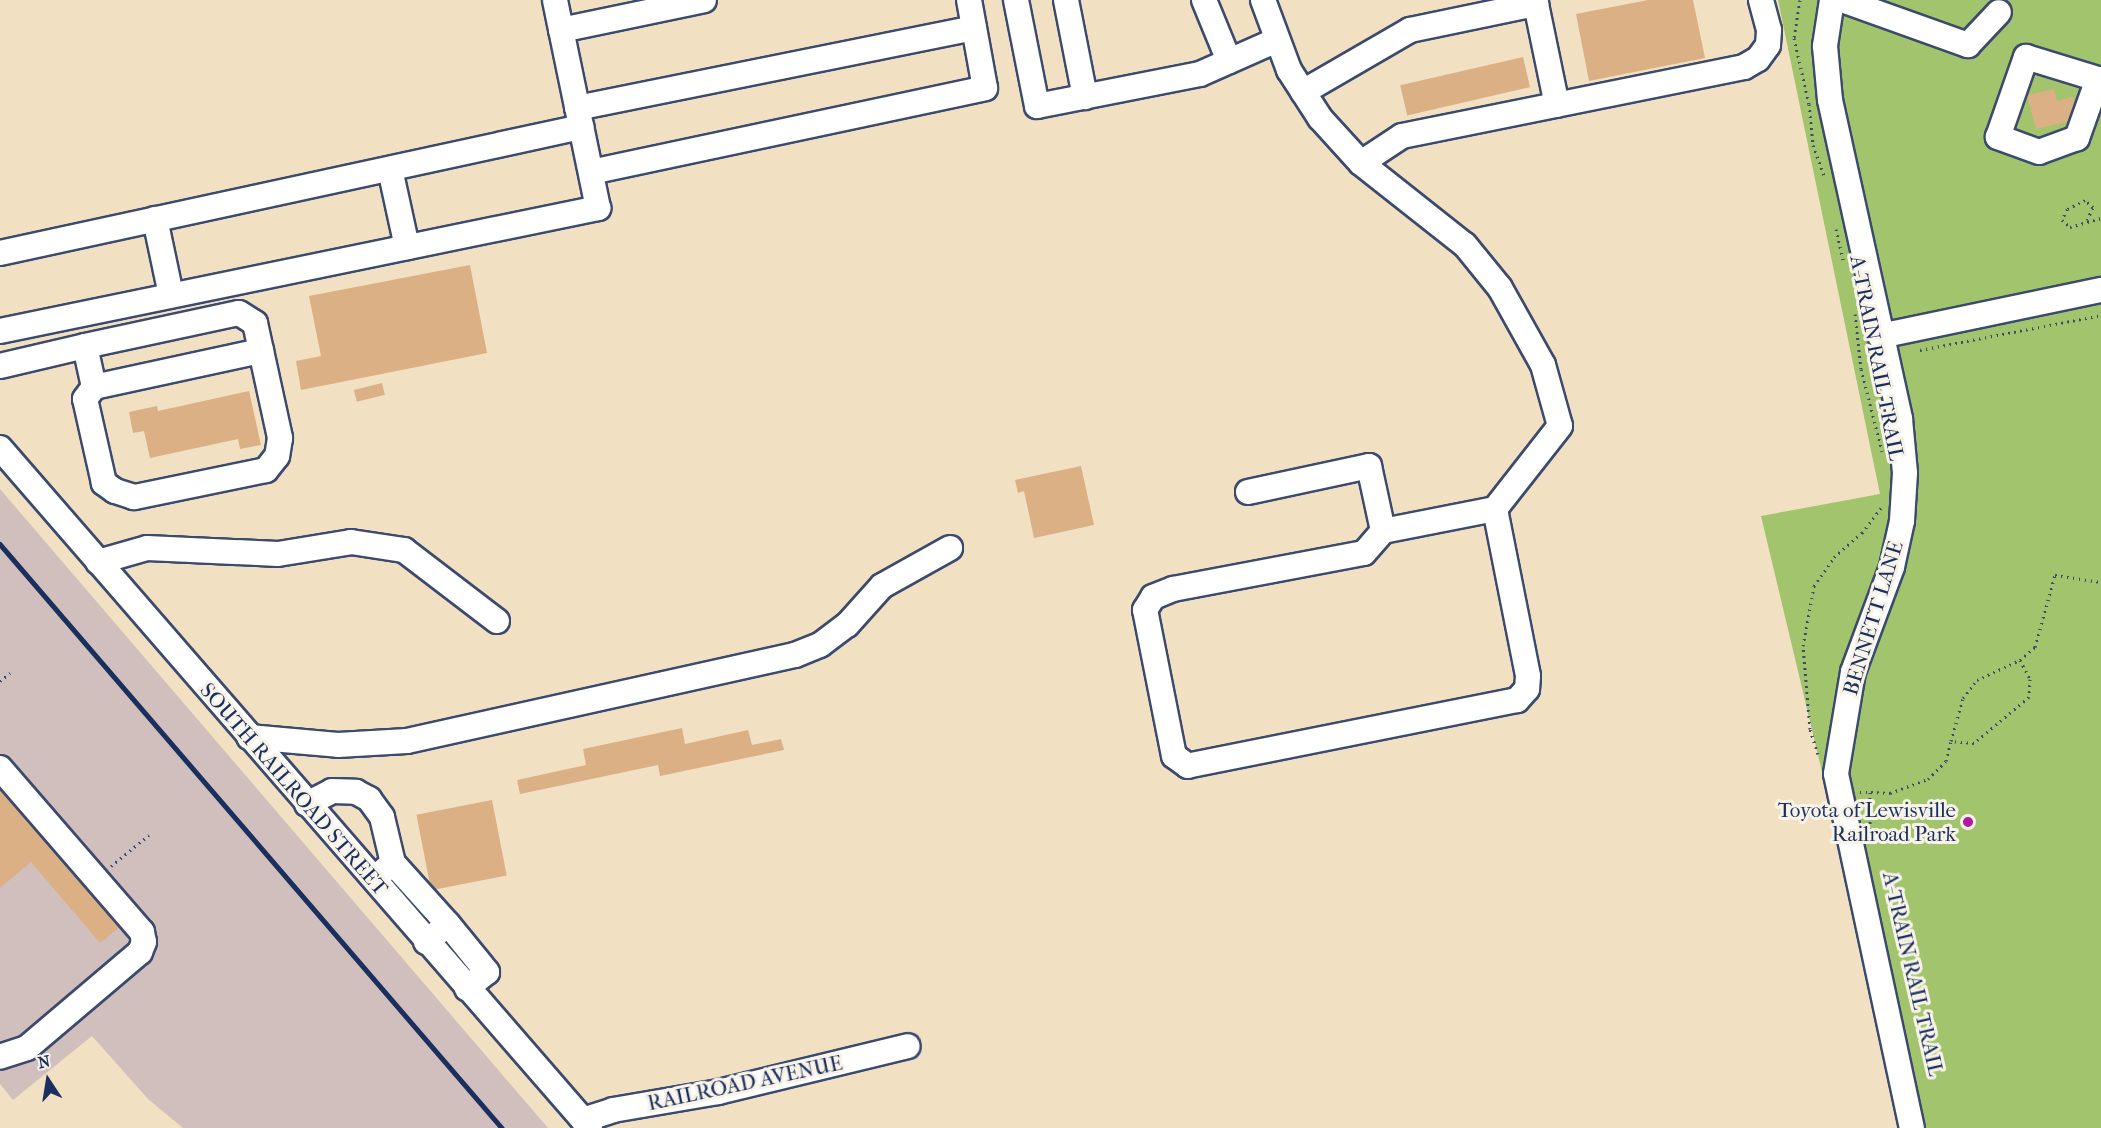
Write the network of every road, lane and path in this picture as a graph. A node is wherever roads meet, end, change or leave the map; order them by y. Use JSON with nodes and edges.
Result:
{"nodes":[{"id":1,"x":555,"y":0,"type":"edge"},
{"id":2,"x":704,"y":0,"type":"edge"},
{"id":3,"x":969,"y":0,"type":"edge"},
{"id":4,"x":1016,"y":0,"type":"edge"},
{"id":5,"x":1066,"y":0,"type":"edge"},
{"id":6,"x":1204,"y":0,"type":"edge"},
{"id":7,"x":1263,"y":0,"type":"edge"},
{"id":8,"x":1761,"y":0,"type":"edge"},
{"id":9,"x":1800,"y":0,"type":"edge"},
{"id":10,"x":1832,"y":0,"type":"edge"},
{"id":11,"x":1842,"y":0,"type":"edge"},
{"id":12,"x":1537,"y":2,"type":"edge"},
{"id":13,"x":1999,"y":12,"type":"dead end"},
{"id":14,"x":974,"y":28,"type":"junction"},
{"id":15,"x":561,"y":30,"type":"junction"},
{"id":16,"x":1277,"y":40,"type":"junction"},
{"id":17,"x":1229,"y":61,"type":"junction"},
{"id":18,"x":2099,"y":80,"type":"edge"},
{"id":19,"x":1303,"y":92,"type":"junction"},
{"id":20,"x":1085,"y":97,"type":"junction"},
{"id":21,"x":1557,"y":105,"type":"junction"},
{"id":22,"x":579,"y":118,"type":"junction"},
{"id":23,"x":1361,"y":163,"type":"junction"},
{"id":24,"x":390,"y":169,"type":"junction"},
{"id":25,"x":591,"y":172,"type":"junction"},
{"id":26,"x":1828,"y":187,"type":"dead end"},
{"id":27,"x":2101,"y":218,"type":"edge"},
{"id":28,"x":155,"y":219,"type":"junction"},
{"id":29,"x":2087,"y":220,"type":"junction"},
{"id":30,"x":1836,"y":225,"type":"dead end"},
{"id":31,"x":407,"y":247,"type":"junction"},
{"id":32,"x":0,"y":253,"type":"edge"},
{"id":33,"x":1845,"y":267,"type":"dead end"},
{"id":34,"x":2101,"y":290,"type":"edge"},
{"id":35,"x":171,"y":296,"type":"junction"},
{"id":36,"x":1855,"y":312,"type":"dead end"},
{"id":37,"x":2101,"y":315,"type":"edge"},
{"id":38,"x":0,"y":331,"type":"edge"},
{"id":39,"x":1880,"y":336,"type":"junction"},
{"id":40,"x":85,"y":346,"type":"junction"},
{"id":41,"x":261,"y":351,"type":"junction"},
{"id":42,"x":1885,"y":359,"type":"junction"},
{"id":43,"x":0,"y":366,"type":"edge"},
{"id":44,"x":1861,"y":369,"type":"junction"},
{"id":45,"x":94,"y":387,"type":"junction"},
{"id":46,"x":0,"y":448,"type":"edge"},
{"id":47,"x":1883,"y":454,"type":"dead end"},
{"id":48,"x":1248,"y":492,"type":"dead end"},
{"id":49,"x":1884,"y":494,"type":"dead end"},
{"id":50,"x":1495,"y":509,"type":"junction"},
{"id":51,"x":1383,"y":531,"type":"junction"},
{"id":52,"x":950,"y":548,"type":"dead end"},
{"id":53,"x":98,"y":562,"type":"junction"},
{"id":54,"x":2101,"y":582,"type":"edge"},
{"id":55,"x":497,"y":621,"type":"dead end"},
{"id":56,"x":2020,"y":660,"type":"junction"},
{"id":57,"x":10,"y":673,"type":"dead end"},
{"id":58,"x":0,"y":681,"type":"edge"},
{"id":59,"x":249,"y":737,"type":"junction"},
{"id":60,"x":1951,"y":741,"type":"junction"},
{"id":61,"x":1819,"y":759,"type":"dead end"},
{"id":62,"x":0,"y":768,"type":"edge"},
{"id":63,"x":1837,"y":783,"type":"junction"},
{"id":64,"x":1870,"y":792,"type":"junction"},
{"id":65,"x":307,"y":804,"type":"junction"},
{"id":66,"x":149,"y":835,"type":"dead end"},
{"id":67,"x":1870,"y":844,"type":"dead end"},
{"id":68,"x":393,"y":863,"type":"junction"},
{"id":69,"x":96,"y":879,"type":"junction"},
{"id":70,"x":373,"y":880,"type":"junction"},
{"id":71,"x":447,"y":924,"type":"junction"},
{"id":72,"x":426,"y":942,"type":"junction"},
{"id":73,"x":467,"y":988,"type":"junction"},
{"id":74,"x":908,"y":1046,"type":"dead end"},
{"id":75,"x":0,"y":1057,"type":"edge"},
{"id":76,"x":586,"y":1124,"type":"edge"},
{"id":77,"x":1912,"y":1128,"type":"edge"}],
"edges":[{"from":1,"to":15,"type":"street"},
{"from":2,"to":15,"type":"street"},
{"from":3,"to":14,"type":"street"},
{"from":4,"to":20,"type":"street"},
{"from":5,"to":20,"type":"street"},
{"from":6,"to":17,"type":"street"},
{"from":7,"to":16,"type":"street"},
{"from":8,"to":21,"type":"street"},
{"from":9,"to":26,"type":"path"},
{"from":10,"to":39,"type":"street","name":"BENNETT LANE"},
{"from":11,"to":13,"type":"street"},
{"from":12,"to":19,"type":"street"},
{"from":12,"to":21,"type":"street"},
{"from":14,"to":22,"type":"street"},
{"from":14,"to":25,"type":"street"},
{"from":15,"to":22,"type":"street"},
{"from":16,"to":17,"type":"street"},
{"from":16,"to":19,"type":"street"},
{"from":17,"to":20,"type":"street"},
{"from":18,"to":18,"type":"street"},
{"from":19,"to":23,"type":"street"},
{"from":21,"to":23,"type":"street"},
{"from":22,"to":24,"type":"street"},
{"from":22,"to":25,"type":"street"},
{"from":23,"to":50,"type":"street"},
{"from":24,"to":28,"type":"street"},
{"from":24,"to":31,"type":"street"},
{"from":25,"to":31,"type":"street"},
{"from":27,"to":29,"type":"path"},
{"from":28,"to":32,"type":"street"},
{"from":28,"to":35,"type":"street"},
{"from":29,"to":29,"type":"path"},
{"from":30,"to":33,"type":"path","name":"A-TRAIN RAIL TRAIL"},
{"from":31,"to":35,"type":"street"},
{"from":34,"to":39,"type":"street"},
{"from":35,"to":38,"type":"street"},
{"from":36,"to":44,"type":"path","name":"A-TRAIN RAIL TRAIL"},
{"from":37,"to":42,"type":"path"},
{"from":39,"to":42,"type":"street","name":"BENNETT LANE"},
{"from":40,"to":41,"type":"street"},
{"from":40,"to":43,"type":"street"},
{"from":40,"to":45,"type":"street"},
{"from":41,"to":45,"type":"street"},
{"from":41,"to":45,"type":"street"},
{"from":42,"to":44,"type":"path"},
{"from":42,"to":63,"type":"street","name":"BENNETT LANE"},
{"from":44,"to":47,"type":"path","name":"A-TRAIN RAIL TRAIL"},
{"from":46,"to":53,"type":"street","name":"SOUTH RAILROAD STREET"},
{"from":48,"to":51,"type":"street"},
{"from":49,"to":61,"type":"path","name":"A-TRAIN RAIL TRAIL"},
{"from":50,"to":51,"type":"street"},
{"from":50,"to":51,"type":"street"},
{"from":52,"to":59,"type":"street"},
{"from":53,"to":55,"type":"street"},
{"from":53,"to":59,"type":"street","name":"SOUTH RAILROAD STREET"},
{"from":54,"to":56,"type":"path"},
{"from":56,"to":60,"type":"path"},
{"from":56,"to":60,"type":"path"},
{"from":57,"to":58,"type":"path"},
{"from":59,"to":65,"type":"street","name":"SOUTH RAILROAD STREET"},
{"from":60,"to":64,"type":"path"},
{"from":62,"to":69,"type":"street"},
{"from":63,"to":64,"type":"path"},
{"from":63,"to":77,"type":"street","name":"BENNETT LANE"},
{"from":64,"to":67,"type":"path"},
{"from":65,"to":68,"type":"street"},
{"from":65,"to":70,"type":"street","name":"SOUTH RAILROAD STREET"},
{"from":66,"to":69,"type":"path"},
{"from":68,"to":70,"type":"street"},
{"from":68,"to":71,"type":"street"},
{"from":69,"to":75,"type":"street"},
{"from":70,"to":72,"type":"street","name":"SOUTH RAILROAD STREET"},
{"from":71,"to":72,"type":"street"},
{"from":71,"to":73,"type":"street"},
{"from":72,"to":73,"type":"street","name":"SOUTH RAILROAD STREET"},
{"from":73,"to":76,"type":"street","name":"SOUTH RAILROAD STREET"},
{"from":74,"to":76,"type":"street","name":"RAILROAD AVENUE"}]}
